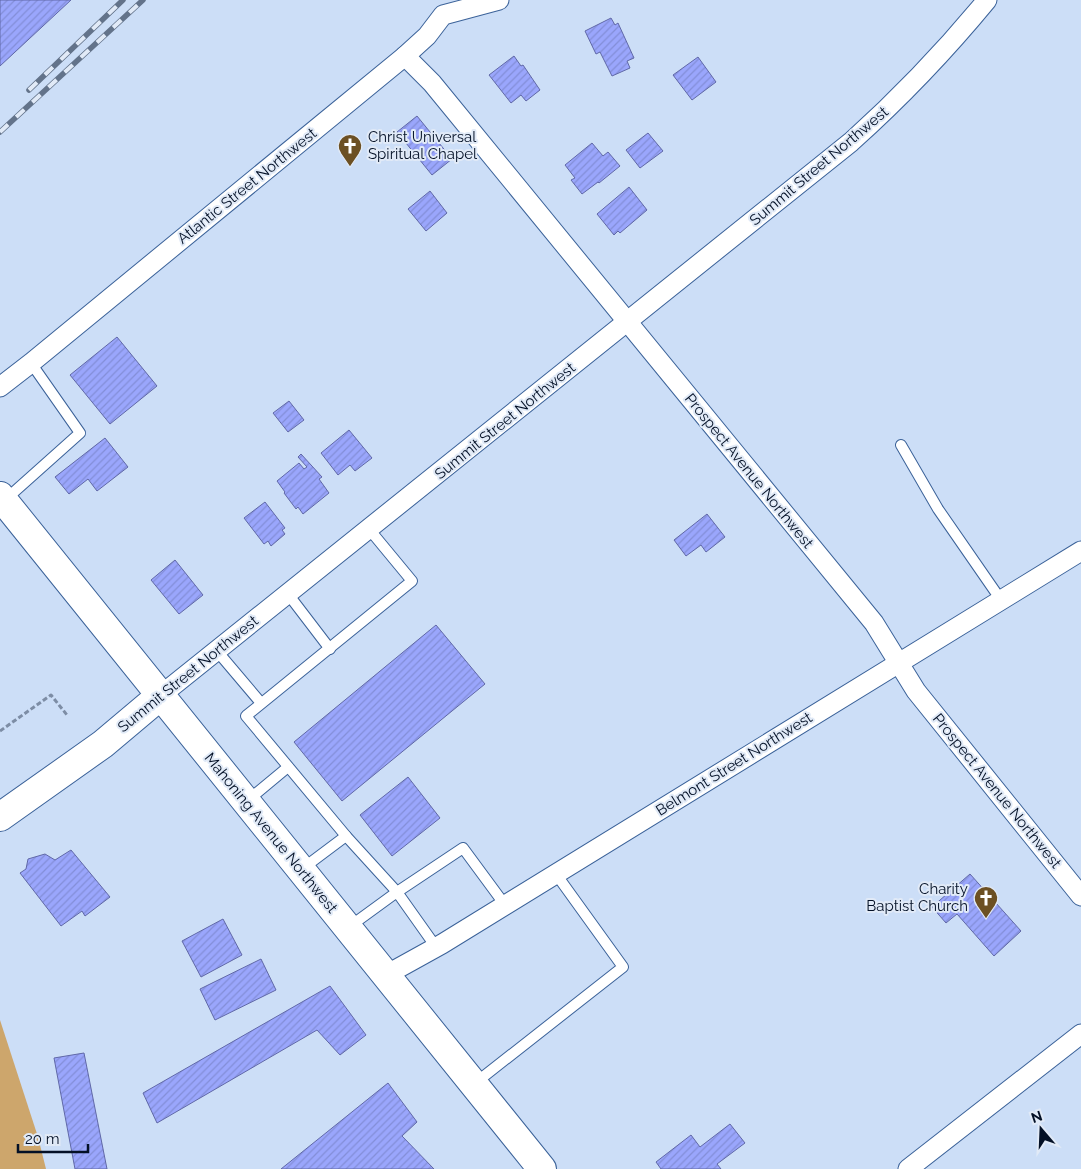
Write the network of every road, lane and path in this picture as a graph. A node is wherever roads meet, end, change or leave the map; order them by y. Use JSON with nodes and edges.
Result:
{"nodes":[{"id":1,"x":499,"y":0,"type":"edge"},
{"id":2,"x":986,"y":0,"type":"edge"},
{"id":3,"x":446,"y":8,"type":"edge"},
{"id":4,"x":405,"y":56,"type":"junction"},
{"id":5,"x":628,"y":323,"type":"junction"},
{"id":6,"x":31,"y":364,"type":"junction"},
{"id":7,"x":0,"y":387,"type":"edge"},
{"id":8,"x":901,"y":445,"type":"dead end"},
{"id":9,"x":2,"y":498,"type":"edge"},
{"id":10,"x":369,"y":529,"type":"junction"},
{"id":11,"x":1081,"y":551,"type":"edge"},
{"id":12,"x":288,"y":594,"type":"junction"},
{"id":13,"x":1001,"y":600,"type":"junction"},
{"id":14,"x":330,"y":649,"type":"junction"},
{"id":15,"x":217,"y":650,"type":"junction"},
{"id":16,"x":899,"y":663,"type":"junction"},
{"id":17,"x":160,"y":696,"type":"junction"},
{"id":18,"x":261,"y":703,"type":"junction"},
{"id":19,"x":67,"y":715,"type":"dead end"},
{"id":20,"x":0,"y":731,"type":"edge"},
{"id":21,"x":288,"y":766,"type":"junction"},
{"id":22,"x":245,"y":802,"type":"junction"},
{"id":23,"x":0,"y":817,"type":"edge"},
{"id":24,"x":346,"y":836,"type":"junction"},
{"id":25,"x":301,"y":870,"type":"junction"},
{"id":26,"x":556,"y":874,"type":"junction"},
{"id":27,"x":397,"y":892,"type":"junction"},
{"id":28,"x":1081,"y":896,"type":"edge"},
{"id":29,"x":505,"y":905,"type":"junction"},
{"id":30,"x":348,"y":928,"type":"junction"},
{"id":31,"x":436,"y":947,"type":"junction"},
{"id":32,"x":386,"y":975,"type":"junction"},
{"id":33,"x":1081,"y":1034,"type":"edge"},
{"id":34,"x":474,"y":1084,"type":"junction"},
{"id":35,"x":542,"y":1169,"type":"edge"},
{"id":36,"x":908,"y":1169,"type":"edge"}],
"edges":[{"from":1,"to":3,"type":"street","name":"Atlantic Street Northwest"},
{"from":2,"to":5,"type":"street","name":"Summit Street Northwest"},
{"from":3,"to":4,"type":"street","name":"Atlantic Street Northwest"},
{"from":4,"to":5,"type":"street","name":"Prospect Avenue Northwest"},
{"from":4,"to":6,"type":"street","name":"Atlantic Street Northwest"},
{"from":5,"to":10,"type":"street","name":"Summit Street Northwest"},
{"from":5,"to":16,"type":"street","name":"Prospect Avenue Northwest"},
{"from":6,"to":7,"type":"street","name":"Atlantic Street Northwest"},
{"from":6,"to":9,"type":"lane"},
{"from":8,"to":13,"type":"lane"},
{"from":9,"to":17,"type":"main road","name":"Mahoning Avenue Northwest"},
{"from":10,"to":12,"type":"street","name":"Summit Street Northwest"},
{"from":10,"to":14,"type":"lane"},
{"from":11,"to":13,"type":"street","name":"Belmont Street Northwest"},
{"from":12,"to":14,"type":"lane"},
{"from":12,"to":15,"type":"street","name":"Summit Street Northwest"},
{"from":13,"to":16,"type":"street","name":"Belmont Street Northwest"},
{"from":14,"to":18,"type":"lane"},
{"from":15,"to":17,"type":"street","name":"Summit Street Northwest"},
{"from":15,"to":18,"type":"lane"},
{"from":16,"to":26,"type":"street","name":"Belmont Street Northwest"},
{"from":16,"to":28,"type":"street","name":"Prospect Avenue Northwest"},
{"from":17,"to":22,"type":"main road","name":"Mahoning Avenue Northwest"},
{"from":17,"to":23,"type":"main road","name":"Summit Street Northwest"},
{"from":18,"to":21,"type":"lane"},
{"from":19,"to":20,"type":"path"},
{"from":21,"to":22,"type":"lane"},
{"from":21,"to":24,"type":"lane"},
{"from":22,"to":25,"type":"main road","name":"Mahoning Avenue Northwest"},
{"from":24,"to":25,"type":"lane"},
{"from":24,"to":27,"type":"lane"},
{"from":25,"to":30,"type":"main road","name":"Mahoning Avenue Northwest"},
{"from":26,"to":29,"type":"street","name":"Belmont Street Northwest"},
{"from":26,"to":34,"type":"lane"},
{"from":27,"to":29,"type":"lane"},
{"from":27,"to":30,"type":"lane"},
{"from":27,"to":31,"type":"lane"},
{"from":29,"to":31,"type":"street","name":"Belmont Street Northwest"},
{"from":30,"to":32,"type":"main road","name":"Mahoning Avenue Northwest"},
{"from":31,"to":32,"type":"street","name":"Belmont Street Northwest"},
{"from":32,"to":34,"type":"main road","name":"Mahoning Avenue Northwest"},
{"from":33,"to":36,"type":"street"},
{"from":34,"to":35,"type":"main road","name":"Mahoning Avenue Northwest"}]}
